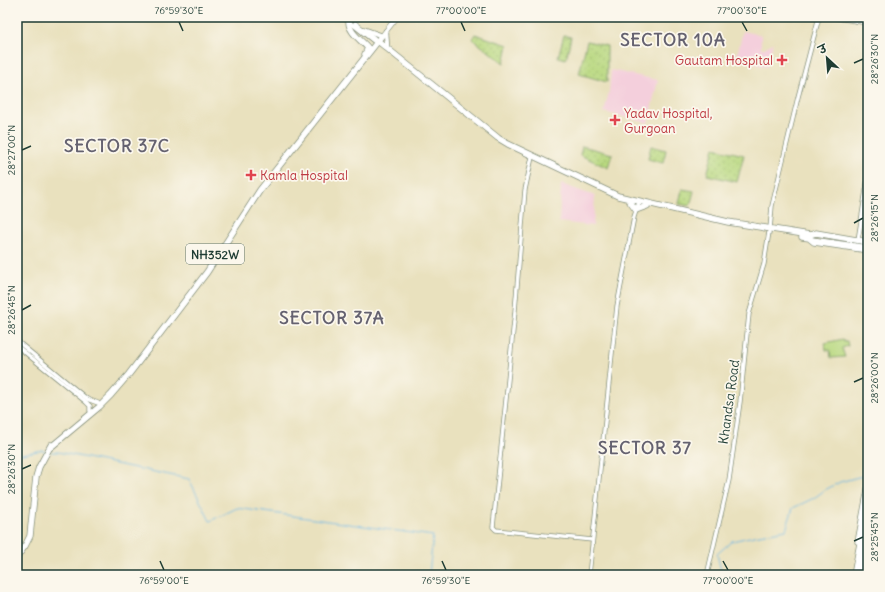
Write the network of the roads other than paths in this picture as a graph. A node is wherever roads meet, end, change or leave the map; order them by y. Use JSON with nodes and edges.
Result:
{"nodes":[{"id":1,"x":394,"y":17,"type":"edge"},
{"id":2,"x":397,"y":17,"type":"edge"},
{"id":3,"x":819,"y":17,"type":"edge"},
{"id":4,"x":831,"y":17,"type":"edge"},
{"id":5,"x":347,"y":18,"type":"edge"},
{"id":6,"x":868,"y":23,"type":"edge"},
{"id":7,"x":363,"y":29,"type":"joint"},
{"id":8,"x":386,"y":31,"type":"junction"},
{"id":9,"x":374,"y":43,"type":"junction"},
{"id":10,"x":387,"y":47,"type":"junction"},
{"id":11,"x":482,"y":125,"type":"junction"},
{"id":12,"x":532,"y":157,"type":"junction"},
{"id":13,"x":868,"y":178,"type":"edge"},
{"id":14,"x":603,"y":191,"type":"junction"},
{"id":15,"x":637,"y":205,"type":"junction"},
{"id":16,"x":736,"y":225,"type":"junction"},
{"id":17,"x":769,"y":230,"type":"junction"},
{"id":18,"x":809,"y":236,"type":"junction"},
{"id":19,"x":858,"y":240,"type":"junction"},
{"id":20,"x":868,"y":244,"type":"edge"},
{"id":21,"x":868,"y":250,"type":"edge"},
{"id":22,"x":172,"y":316,"type":"junction"},
{"id":23,"x":17,"y":341,"type":"edge"},
{"id":24,"x":17,"y":346,"type":"edge"},
{"id":25,"x":87,"y":401,"type":"junction"},
{"id":26,"x":98,"y":403,"type":"junction"},
{"id":27,"x":90,"y":411,"type":"junction"},
{"id":28,"x":49,"y":450,"type":"junction"},
{"id":29,"x":868,"y":486,"type":"edge"},
{"id":30,"x":868,"y":501,"type":"edge"},
{"id":31,"x":868,"y":523,"type":"edge"},
{"id":32,"x":592,"y":540,"type":"junction"},
{"id":33,"x":868,"y":542,"type":"edge"},
{"id":34,"x":17,"y":557,"type":"edge"},
{"id":35,"x":589,"y":575,"type":"edge"},
{"id":36,"x":707,"y":575,"type":"edge"},
{"id":37,"x":853,"y":575,"type":"edge"},
{"id":38,"x":858,"y":575,"type":"edge"},
{"id":39,"x":862,"y":575,"type":"edge"}],
"edges":[{"from":1,"to":9,"type":"main road"},
{"from":2,"to":8,"type":"main road"},
{"from":3,"to":17,"type":"street","name":"Khandsa Road"},
{"from":4,"to":6,"type":"street"},
{"from":5,"to":7,"type":"street"},
{"from":5,"to":9,"type":"street"},
{"from":5,"to":9,"type":"highway"},
{"from":7,"to":9,"type":"main road"},
{"from":8,"to":9,"type":"main road"},
{"from":8,"to":10,"type":"main road"},
{"from":9,"to":10,"type":"highway"},
{"from":9,"to":11,"type":"highway"},
{"from":9,"to":22,"type":"highway","number":"NH352W"},
{"from":10,"to":11,"type":"highway"},
{"from":11,"to":12,"type":"highway"},
{"from":11,"to":14,"type":"highway"},
{"from":12,"to":14,"type":"highway"},
{"from":12,"to":32,"type":"street"},
{"from":13,"to":19,"type":"street"},
{"from":14,"to":15,"type":"highway"},
{"from":14,"to":15,"type":"highway"},
{"from":15,"to":16,"type":"highway"},
{"from":15,"to":16,"type":"highway"},
{"from":15,"to":32,"type":"street"},
{"from":16,"to":17,"type":"highway"},
{"from":17,"to":18,"type":"highway"},
{"from":17,"to":36,"type":"street","name":"Khandsa Road"},
{"from":18,"to":19,"type":"highway"},
{"from":18,"to":20,"type":"street"},
{"from":18,"to":21,"type":"highway"},
{"from":19,"to":20,"type":"highway"},
{"from":22,"to":26,"type":"highway","number":"NH352W"},
{"from":22,"to":28,"type":"highway","number":"NH352W"},
{"from":23,"to":25,"type":"street"},
{"from":24,"to":25,"type":"street"},
{"from":25,"to":26,"type":"street"},
{"from":25,"to":27,"type":"street"},
{"from":26,"to":27,"type":"highway","number":"NH352W"},
{"from":27,"to":28,"type":"highway","number":"NH352W"},
{"from":28,"to":34,"type":"highway","number":"NH352W"},
{"from":29,"to":37,"type":"street"},
{"from":30,"to":37,"type":"highway"},
{"from":31,"to":38,"type":"highway"},
{"from":32,"to":35,"type":"street"},
{"from":33,"to":39,"type":"street"}]}
